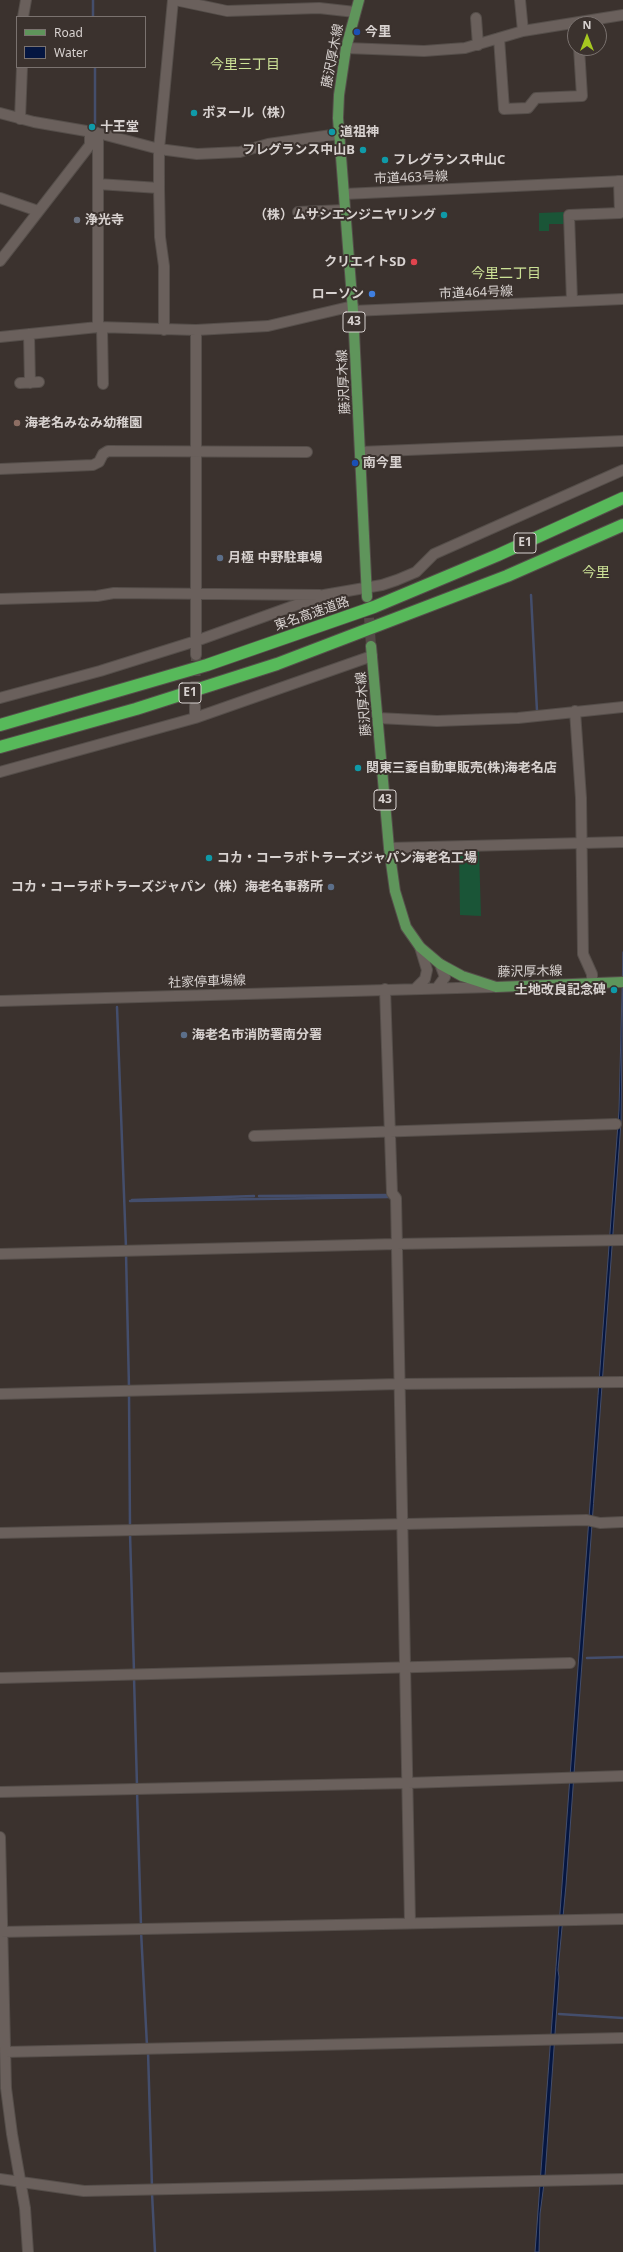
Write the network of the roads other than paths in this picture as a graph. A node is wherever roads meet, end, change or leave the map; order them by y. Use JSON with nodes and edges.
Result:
{"nodes":[{"id":1,"x":26,"y":0,"type":"edge"},
{"id":2,"x":174,"y":0,"type":"edge"},
{"id":3,"x":359,"y":0,"type":"edge"},
{"id":4,"x":520,"y":0,"type":"edge"},
{"id":5,"x":355,"y":12,"type":"junction"},
{"id":6,"x":623,"y":15,"type":"edge"},
{"id":7,"x":23,"y":16,"type":"edge"},
{"id":8,"x":476,"y":18,"type":"dead end"},
{"id":9,"x":607,"y":18,"type":"edge"},
{"id":10,"x":567,"y":25,"type":"edge"},
{"id":11,"x":522,"y":31,"type":"junction"},
{"id":12,"x":499,"y":38,"type":"junction"},
{"id":13,"x":478,"y":45,"type":"junction"},
{"id":14,"x":346,"y":48,"type":"junction"},
{"id":15,"x":580,"y":56,"type":"edge"},
{"id":16,"x":22,"y":68,"type":"edge"},
{"id":17,"x":0,"y":113,"type":"edge"},
{"id":18,"x":20,"y":119,"type":"junction"},
{"id":19,"x":94,"y":132,"type":"junction"},
{"id":20,"x":339,"y":134,"type":"junction"},
{"id":21,"x":159,"y":149,"type":"junction"},
{"id":22,"x":621,"y":181,"type":"edge"},
{"id":23,"x":98,"y":184,"type":"junction"},
{"id":24,"x":159,"y":188,"type":"junction"},
{"id":25,"x":344,"y":194,"type":"junction"},
{"id":26,"x":0,"y":198,"type":"edge"},
{"id":27,"x":345,"y":210,"type":"junction"},
{"id":28,"x":38,"y":211,"type":"junction"},
{"id":29,"x":298,"y":212,"type":"dead end"},
{"id":30,"x":0,"y":261,"type":"edge"},
{"id":31,"x":623,"y":299,"type":"edge"},
{"id":32,"x":572,"y":301,"type":"junction"},
{"id":33,"x":353,"y":308,"type":"junction"},
{"id":34,"x":100,"y":327,"type":"junction"},
{"id":35,"x":164,"y":330,"type":"junction"},
{"id":36,"x":196,"y":330,"type":"junction"},
{"id":37,"x":29,"y":334,"type":"junction"},
{"id":38,"x":0,"y":337,"type":"edge"},
{"id":39,"x":20,"y":383,"type":"dead end"},
{"id":40,"x":103,"y":384,"type":"dead end"},
{"id":41,"x":623,"y":442,"type":"edge"},
{"id":42,"x":196,"y":452,"type":"junction"},
{"id":43,"x":307,"y":452,"type":"dead end"},
{"id":44,"x":360,"y":452,"type":"junction"},
{"id":45,"x":0,"y":469,"type":"edge"},
{"id":46,"x":623,"y":470,"type":"edge"},
{"id":47,"x":623,"y":498,"type":"edge"},
{"id":48,"x":623,"y":525,"type":"edge"},
{"id":49,"x":195,"y":594,"type":"junction"},
{"id":50,"x":324,"y":595,"type":"junction"},
{"id":51,"x":369,"y":597,"type":"junction"},
{"id":52,"x":0,"y":599,"type":"edge"},
{"id":53,"x":196,"y":641,"type":"junction"},
{"id":54,"x":372,"y":651,"type":"joint"},
{"id":55,"x":196,"y":655,"type":"tunnel mouth"},
{"id":56,"x":0,"y":698,"type":"edge"},
{"id":57,"x":68,"y":706,"type":"junction"},
{"id":58,"x":195,"y":706,"type":"tunnel mouth"},
{"id":59,"x":623,"y":707,"type":"edge"},
{"id":60,"x":575,"y":711,"type":"junction"},
{"id":61,"x":0,"y":718,"type":"edge"},
{"id":62,"x":195,"y":718,"type":"junction"},
{"id":63,"x":378,"y":718,"type":"junction"},
{"id":64,"x":0,"y":725,"type":"edge"},
{"id":65,"x":0,"y":747,"type":"edge"},
{"id":66,"x":0,"y":772,"type":"edge"},
{"id":67,"x":623,"y":842,"type":"edge"},
{"id":68,"x":582,"y":843,"type":"junction"},
{"id":69,"x":389,"y":848,"type":"junction"},
{"id":70,"x":420,"y":947,"type":"junction"},
{"id":71,"x":440,"y":964,"type":"junction"},
{"id":72,"x":622,"y":982,"type":"edge"},
{"id":73,"x":592,"y":983,"type":"junction"},
{"id":74,"x":496,"y":987,"type":"junction"},
{"id":75,"x":416,"y":988,"type":"junction"},
{"id":76,"x":437,"y":988,"type":"junction"},
{"id":77,"x":385,"y":989,"type":"junction"},
{"id":78,"x":0,"y":1001,"type":"edge"},
{"id":79,"x":620,"y":1124,"type":"edge"},
{"id":80,"x":391,"y":1131,"type":"junction"},
{"id":81,"x":254,"y":1136,"type":"dead end"},
{"id":82,"x":615,"y":1240,"type":"edge"},
{"id":83,"x":396,"y":1244,"type":"junction"},
{"id":84,"x":0,"y":1254,"type":"edge"},
{"id":85,"x":623,"y":1382,"type":"edge"},
{"id":86,"x":399,"y":1384,"type":"junction"},
{"id":87,"x":0,"y":1394,"type":"edge"},
{"id":88,"x":623,"y":1522,"type":"edge"},
{"id":89,"x":403,"y":1524,"type":"junction"},
{"id":90,"x":0,"y":1533,"type":"edge"},
{"id":91,"x":570,"y":1662,"type":"dead end"},
{"id":92,"x":406,"y":1668,"type":"junction"},
{"id":93,"x":0,"y":1678,"type":"edge"},
{"id":94,"x":623,"y":1776,"type":"edge"},
{"id":95,"x":408,"y":1784,"type":"junction"},
{"id":96,"x":0,"y":1792,"type":"edge"},
{"id":97,"x":0,"y":1837,"type":"edge"},
{"id":98,"x":623,"y":1919,"type":"edge"},
{"id":99,"x":410,"y":1923,"type":"junction"},
{"id":100,"x":1,"y":1932,"type":"edge"},
{"id":101,"x":2,"y":2036,"type":"edge"},
{"id":102,"x":623,"y":2038,"type":"edge"},
{"id":103,"x":5,"y":2052,"type":"junction"},
{"id":104,"x":0,"y":2179,"type":"edge"},
{"id":105,"x":623,"y":2179,"type":"edge"},
{"id":106,"x":22,"y":2182,"type":"junction"},
{"id":107,"x":28,"y":2252,"type":"edge"}],
"edges":[{"from":1,"to":7,"type":"street"},
{"from":2,"to":5,"type":"street"},
{"from":2,"to":21,"type":"street"},
{"from":3,"to":5,"type":"main road","name":"藤沢厚木線","number":"43"},
{"from":4,"to":11,"type":"street"},
{"from":5,"to":14,"type":"main road","name":"藤沢厚木線","number":"43"},
{"from":6,"to":9,"type":"street"},
{"from":8,"to":13,"type":"street"},
{"from":10,"to":11,"type":"street"},
{"from":11,"to":12,"type":"street"},
{"from":12,"to":13,"type":"street"},
{"from":12,"to":15,"type":"street"},
{"from":13,"to":14,"type":"street"},
{"from":14,"to":20,"type":"main road","name":"藤沢厚木線","number":"43"},
{"from":16,"to":18,"type":"street"},
{"from":17,"to":18,"type":"street"},
{"from":18,"to":19,"type":"street"},
{"from":19,"to":21,"type":"street"},
{"from":19,"to":23,"type":"street"},
{"from":19,"to":28,"type":"street"},
{"from":20,"to":21,"type":"street"},
{"from":20,"to":25,"type":"main road","name":"藤沢厚木線","number":"43"},
{"from":21,"to":24,"type":"street"},
{"from":22,"to":25,"type":"street","name":"市道463号線"},
{"from":22,"to":32,"type":"street"},
{"from":23,"to":24,"type":"street"},
{"from":23,"to":34,"type":"street"},
{"from":24,"to":35,"type":"street"},
{"from":25,"to":27,"type":"main road","name":"藤沢厚木線","number":"43"},
{"from":26,"to":28,"type":"street"},
{"from":27,"to":29,"type":"street"},
{"from":27,"to":33,"type":"main road","name":"藤沢厚木線","number":"43"},
{"from":28,"to":30,"type":"street"},
{"from":31,"to":32,"type":"street","name":"市道464号線"},
{"from":32,"to":33,"type":"street","name":"市道464号線"},
{"from":33,"to":36,"type":"street","name":"市道464号線"},
{"from":33,"to":44,"type":"main road","name":"藤沢厚木線","number":"43"},
{"from":34,"to":35,"type":"street","name":"市道464号線"},
{"from":34,"to":37,"type":"street","name":"市道464号線"},
{"from":34,"to":40,"type":"street"},
{"from":35,"to":36,"type":"street","name":"市道464号線"},
{"from":36,"to":42,"type":"street"},
{"from":37,"to":38,"type":"street","name":"市道464号線"},
{"from":37,"to":39,"type":"street"},
{"from":41,"to":44,"type":"street"},
{"from":42,"to":43,"type":"street"},
{"from":42,"to":45,"type":"street"},
{"from":42,"to":49,"type":"street"},
{"from":44,"to":51,"type":"main road","name":"藤沢厚木線","number":"43"},
{"from":46,"to":51,"type":"street"},
{"from":47,"to":51,"type":"highway","name":"東名高速道路","number":"E1"},
{"from":48,"to":65,"type":"highway","number":"E1"},
{"from":49,"to":50,"type":"street"},
{"from":49,"to":52,"type":"street"},
{"from":49,"to":53,"type":"street"},
{"from":50,"to":51,"type":"street"},
{"from":50,"to":53,"type":"street"},
{"from":51,"to":57,"type":"highway","name":"東名高速道路","number":"E1"},
{"from":53,"to":55,"type":"street"},
{"from":53,"to":56,"type":"street"},
{"from":54,"to":62,"type":"street"},
{"from":54,"to":63,"type":"main road","name":"藤沢厚木線","number":"43"},
{"from":57,"to":61,"type":"highway"},
{"from":57,"to":64,"type":"highway","name":"東名高速道路","number":"E1"},
{"from":58,"to":62,"type":"street"},
{"from":59,"to":60,"type":"street"},
{"from":60,"to":63,"type":"street"},
{"from":60,"to":68,"type":"street"},
{"from":62,"to":66,"type":"street"},
{"from":63,"to":69,"type":"main road","name":"藤沢厚木線","number":"43"},
{"from":67,"to":68,"type":"street"},
{"from":68,"to":69,"type":"street"},
{"from":68,"to":73,"type":"street"},
{"from":69,"to":70,"type":"main road","name":"藤沢厚木線","number":"43"},
{"from":70,"to":71,"type":"main road","name":"藤沢厚木線","number":"43"},
{"from":70,"to":75,"type":"street"},
{"from":71,"to":74,"type":"main road","name":"藤沢厚木線","number":"43"},
{"from":71,"to":76,"type":"street"},
{"from":72,"to":73,"type":"main road","name":"藤沢厚木線","number":"43"},
{"from":73,"to":74,"type":"main road","name":"藤沢厚木線","number":"43"},
{"from":74,"to":76,"type":"street","name":"社家停車場線"},
{"from":75,"to":76,"type":"street","name":"社家停車場線"},
{"from":75,"to":77,"type":"street","name":"社家停車場線"},
{"from":77,"to":78,"type":"street","name":"社家停車場線"},
{"from":77,"to":80,"type":"street"},
{"from":79,"to":80,"type":"street"},
{"from":80,"to":81,"type":"street"},
{"from":80,"to":83,"type":"street"},
{"from":82,"to":83,"type":"street"},
{"from":83,"to":84,"type":"street"},
{"from":83,"to":86,"type":"street"},
{"from":85,"to":86,"type":"street"},
{"from":86,"to":87,"type":"street"},
{"from":86,"to":89,"type":"street"},
{"from":88,"to":89,"type":"street"},
{"from":89,"to":90,"type":"street"},
{"from":89,"to":92,"type":"street"},
{"from":91,"to":92,"type":"street"},
{"from":92,"to":93,"type":"street"},
{"from":92,"to":95,"type":"street"},
{"from":94,"to":95,"type":"street"},
{"from":95,"to":96,"type":"street"},
{"from":95,"to":99,"type":"street"},
{"from":97,"to":100,"type":"street"},
{"from":98,"to":99,"type":"street"},
{"from":99,"to":100,"type":"street"},
{"from":100,"to":101,"type":"street"},
{"from":101,"to":103,"type":"street"},
{"from":102,"to":103,"type":"street"},
{"from":103,"to":106,"type":"street"},
{"from":104,"to":106,"type":"street"},
{"from":105,"to":106,"type":"street"},
{"from":106,"to":107,"type":"street"}]}
